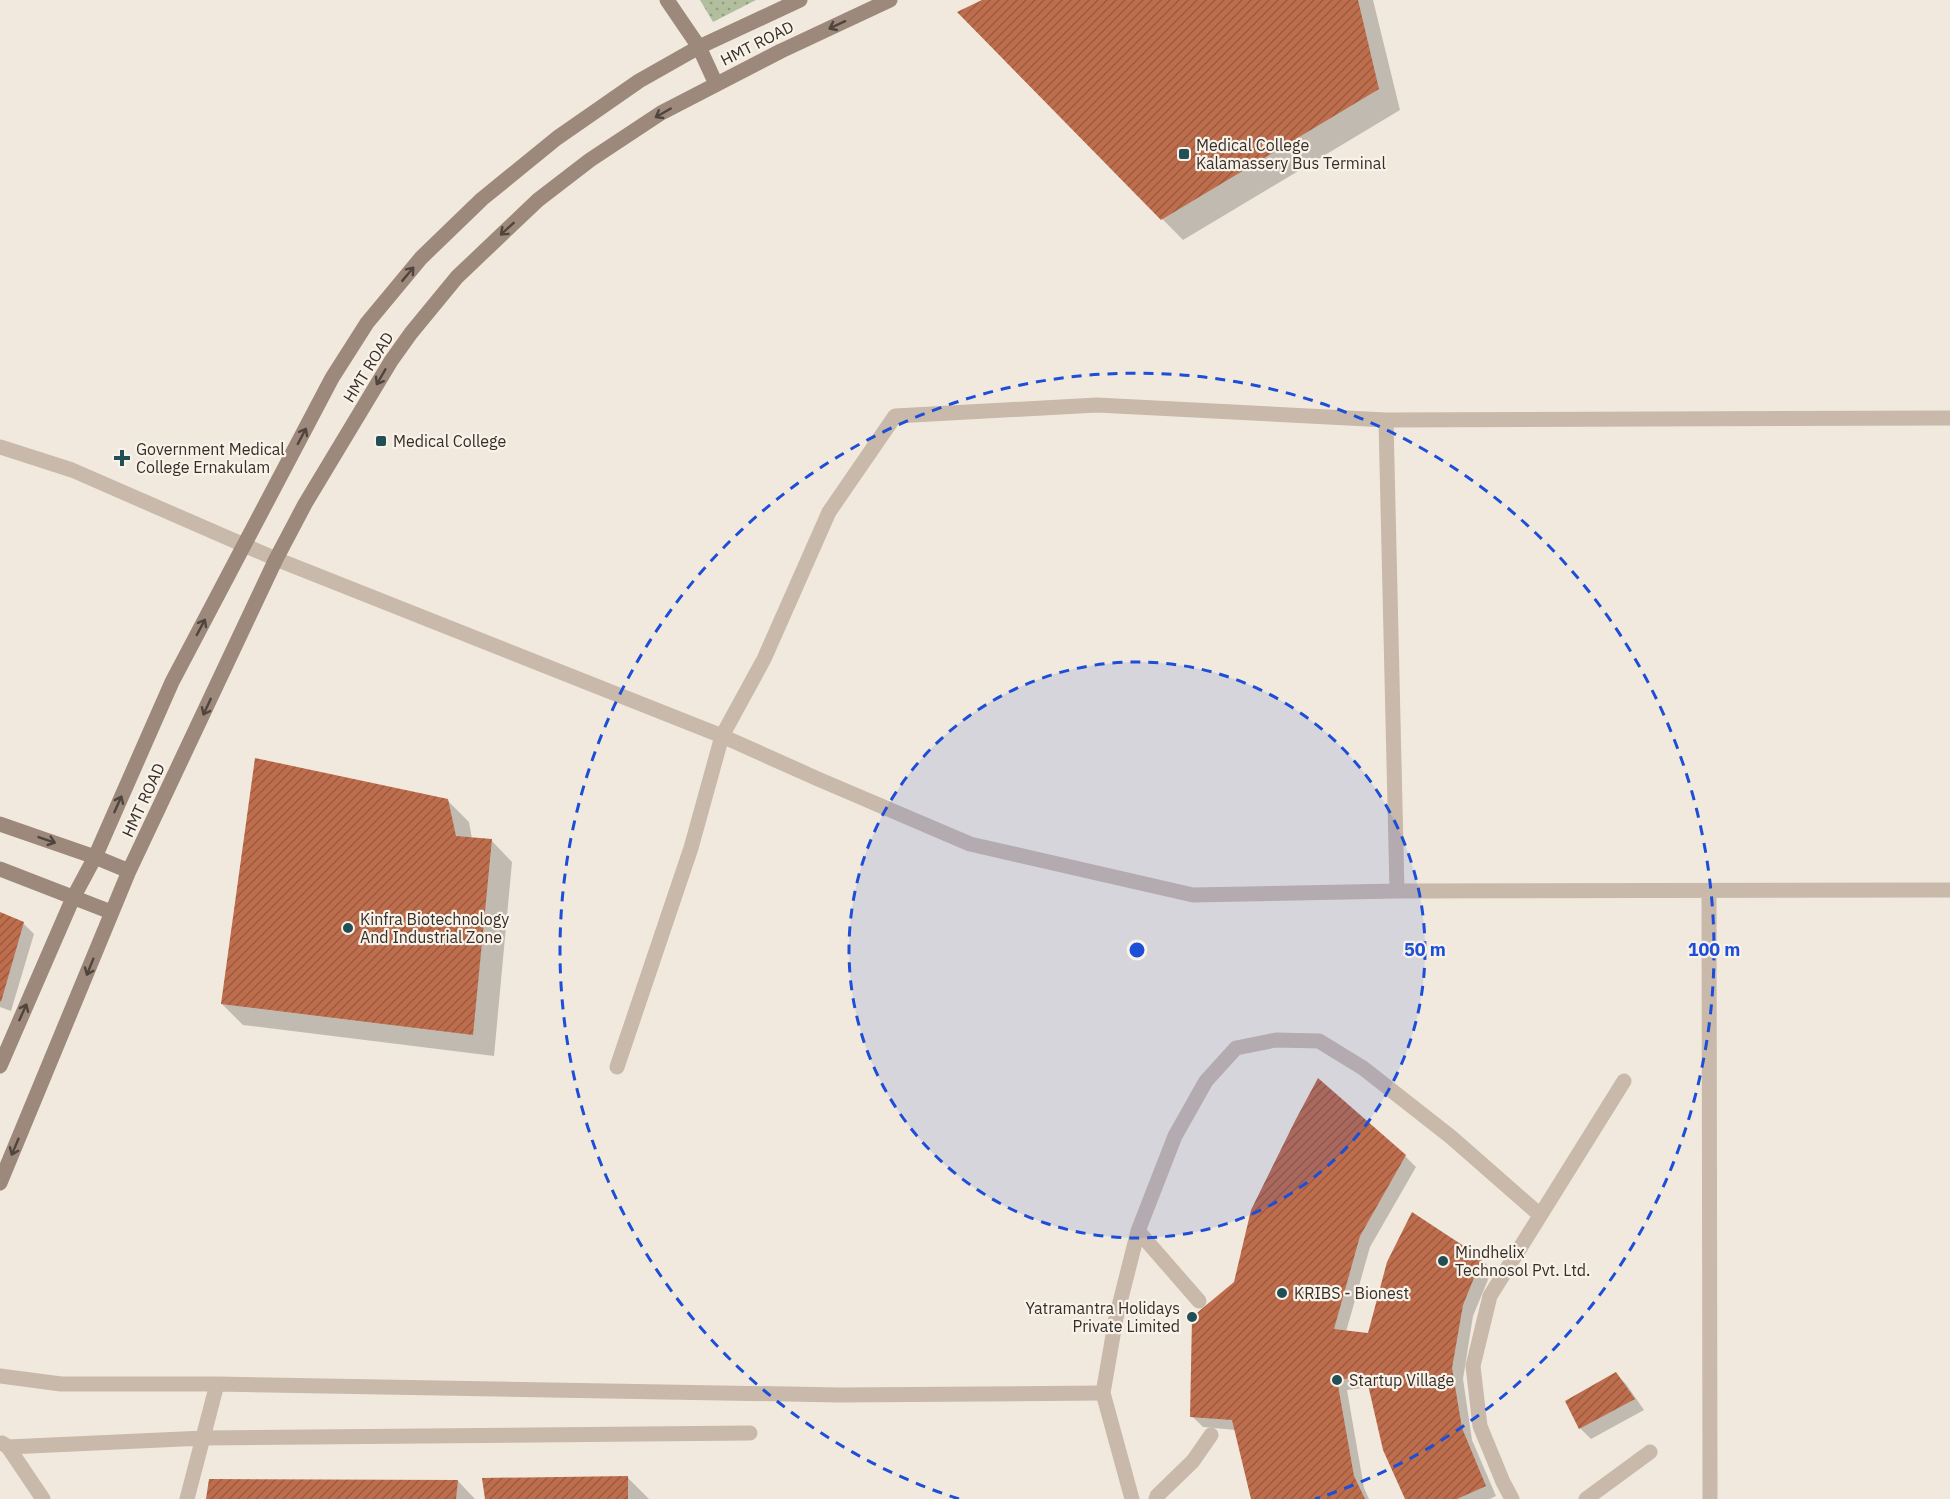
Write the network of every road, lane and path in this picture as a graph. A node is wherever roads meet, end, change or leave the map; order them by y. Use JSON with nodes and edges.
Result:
{"nodes":[{"id":1,"x":667,"y":0,"type":"edge"},
{"id":2,"x":800,"y":0,"type":"edge"},
{"id":3,"x":890,"y":0,"type":"edge"},
{"id":4,"x":699,"y":47,"type":"junction"},
{"id":5,"x":716,"y":84,"type":"junction"},
{"id":6,"x":1950,"y":418,"type":"edge"},
{"id":7,"x":1386,"y":420,"type":"junction"},
{"id":8,"x":0,"y":447,"type":"edge"},
{"id":9,"x":244,"y":545,"type":"junction"},
{"id":10,"x":276,"y":559,"type":"junction"},
{"id":11,"x":722,"y":736,"type":"junction"},
{"id":12,"x":0,"y":824,"type":"edge"},
{"id":13,"x":95,"y":857,"type":"junction"},
{"id":14,"x":0,"y":869,"type":"edge"},
{"id":15,"x":129,"y":871,"type":"junction"},
{"id":16,"x":1950,"y":890,"type":"edge"},
{"id":17,"x":1397,"y":891,"type":"junction"},
{"id":18,"x":1709,"y":891,"type":"junction"},
{"id":19,"x":73,"y":898,"type":"junction"},
{"id":20,"x":111,"y":912,"type":"junction"},
{"id":21,"x":0,"y":1066,"type":"edge"},
{"id":22,"x":617,"y":1067,"type":"dead end"},
{"id":23,"x":1624,"y":1081,"type":"dead end"},
{"id":24,"x":0,"y":1183,"type":"edge"},
{"id":25,"x":1540,"y":1215,"type":"junction"},
{"id":26,"x":1138,"y":1231,"type":"junction"},
{"id":27,"x":1199,"y":1301,"type":"dead end"},
{"id":28,"x":0,"y":1376,"type":"edge"},
{"id":29,"x":217,"y":1384,"type":"junction"},
{"id":30,"x":1103,"y":1393,"type":"junction"},
{"id":31,"x":750,"y":1433,"type":"dead end"},
{"id":32,"x":1211,"y":1435,"type":"dead end"},
{"id":33,"x":204,"y":1438,"type":"junction"},
{"id":34,"x":4,"y":1444,"type":"edge"},
{"id":35,"x":1650,"y":1452,"type":"dead end"},
{"id":36,"x":43,"y":1499,"type":"edge"},
{"id":37,"x":187,"y":1499,"type":"edge"},
{"id":38,"x":1132,"y":1499,"type":"edge"},
{"id":39,"x":1156,"y":1499,"type":"edge"},
{"id":40,"x":1512,"y":1499,"type":"edge"},
{"id":41,"x":1586,"y":1499,"type":"edge"},
{"id":42,"x":1710,"y":1499,"type":"edge"}],
"edges":[{"from":1,"to":4,"type":"main road"},
{"from":2,"to":4,"type":"main road","name":"HMT ROAD"},
{"from":3,"to":5,"type":"main road","name":"HMT ROAD","one_way":true},
{"from":4,"to":5,"type":"main road"},
{"from":9,"to":4,"type":"main road","name":"HMT ROAD","one_way":true},
{"from":5,"to":10,"type":"main road","name":"HMT ROAD","one_way":true},
{"from":6,"to":7,"type":"street"},
{"from":7,"to":11,"type":"street"},
{"from":7,"to":17,"type":"street"},
{"from":8,"to":9,"type":"street"},
{"from":9,"to":10,"type":"street"},
{"from":13,"to":9,"type":"main road","name":"HMT ROAD","one_way":true},
{"from":10,"to":11,"type":"street"},
{"from":10,"to":15,"type":"main road","name":"HMT ROAD","one_way":true},
{"from":11,"to":17,"type":"street"},
{"from":11,"to":22,"type":"street"},
{"from":12,"to":13,"type":"main road","one_way":true},
{"from":13,"to":15,"type":"main road"},
{"from":13,"to":19,"type":"main road","name":"HMT ROAD"},
{"from":14,"to":19,"type":"main road"},
{"from":15,"to":20,"type":"main road","name":"HMT ROAD"},
{"from":16,"to":18,"type":"street"},
{"from":17,"to":18,"type":"street"},
{"from":18,"to":42,"type":"street"},
{"from":19,"to":20,"type":"main road"},
{"from":21,"to":19,"type":"main road","name":"HMT ROAD","one_way":true},
{"from":20,"to":24,"type":"main road","name":"HMT ROAD","one_way":true},
{"from":23,"to":25,"type":"street"},
{"from":25,"to":26,"type":"street"},
{"from":25,"to":40,"type":"street"},
{"from":26,"to":27,"type":"street"},
{"from":26,"to":30,"type":"street"},
{"from":28,"to":29,"type":"street"},
{"from":29,"to":30,"type":"street"},
{"from":29,"to":33,"type":"street"},
{"from":30,"to":38,"type":"street"},
{"from":31,"to":33,"type":"street"},
{"from":32,"to":39,"type":"street"},
{"from":33,"to":34,"type":"street"},
{"from":33,"to":37,"type":"street"},
{"from":34,"to":36,"type":"street"},
{"from":35,"to":41,"type":"street"}]}
